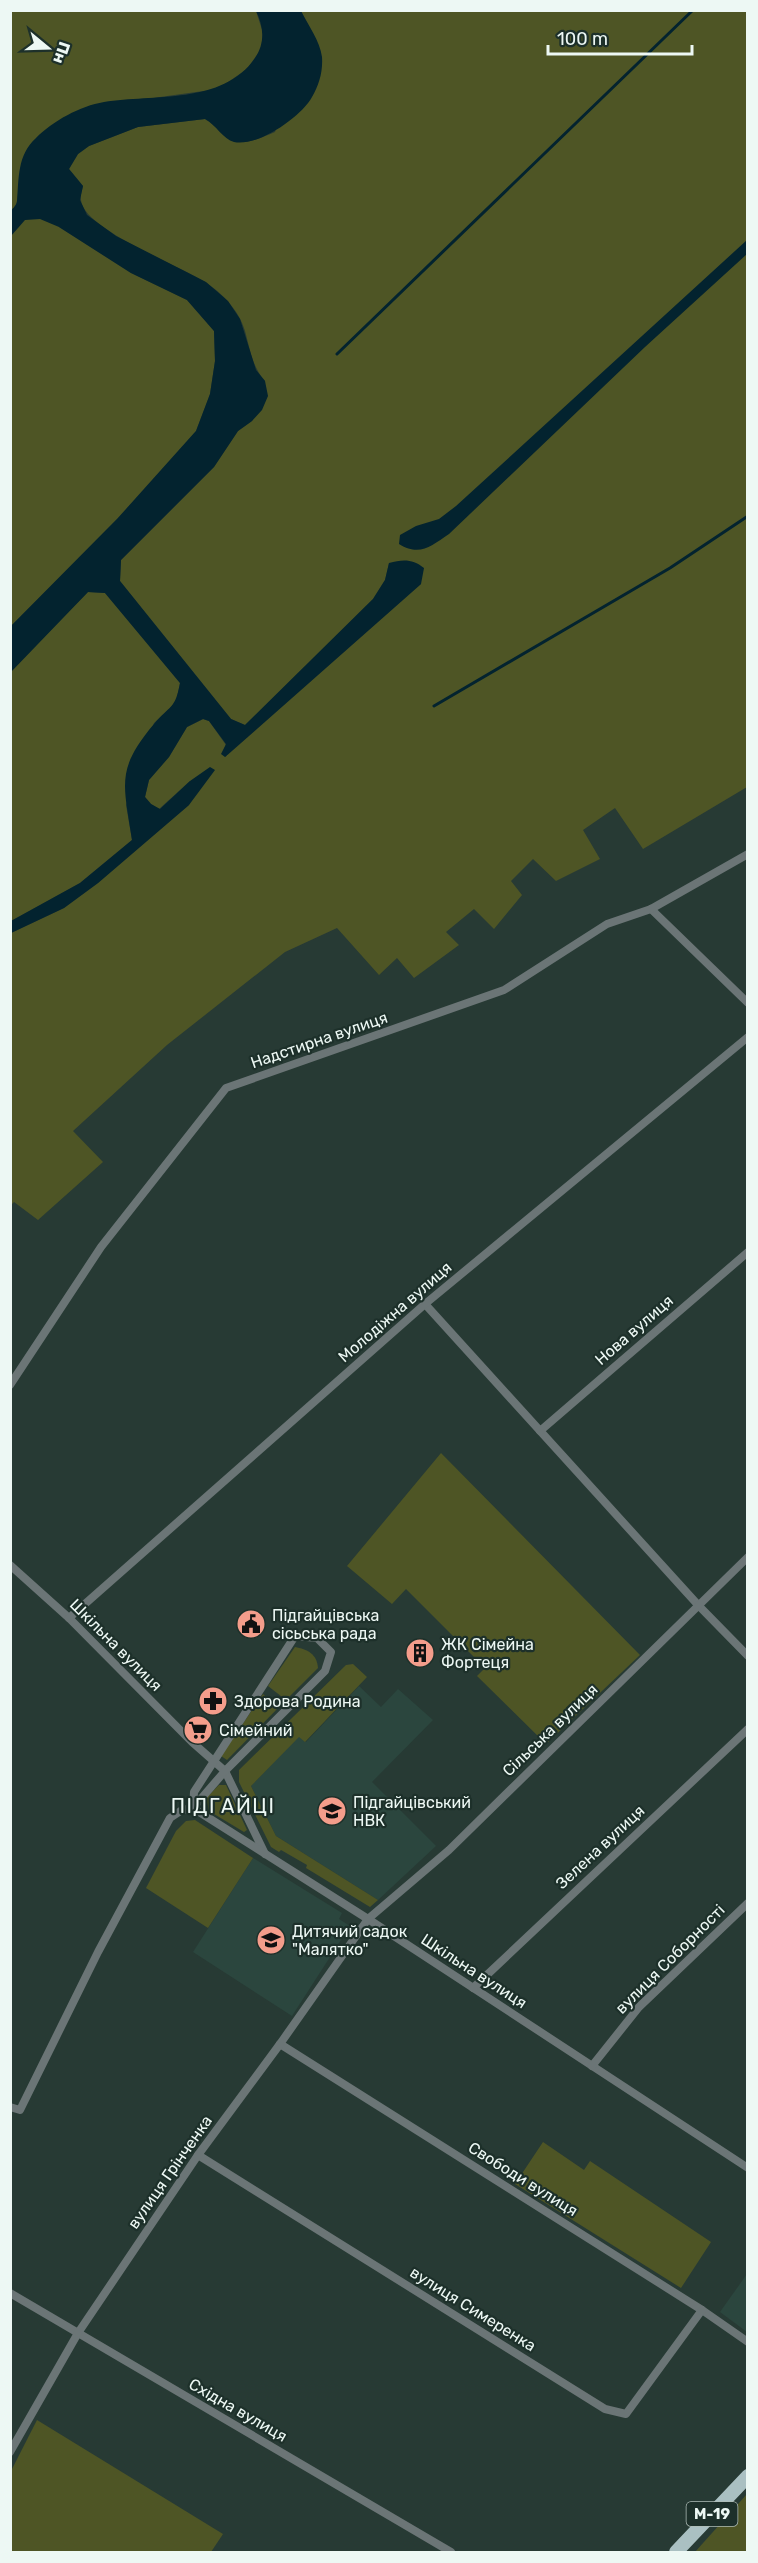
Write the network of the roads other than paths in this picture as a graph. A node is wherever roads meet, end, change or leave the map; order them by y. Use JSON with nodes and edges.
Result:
{"nodes":[{"id":1,"x":747,"y":854,"type":"edge"},
{"id":2,"x":651,"y":909,"type":"junction"},
{"id":3,"x":747,"y":1003,"type":"edge"},
{"id":4,"x":747,"y":1037,"type":"edge"},
{"id":5,"x":747,"y":1252,"type":"edge"},
{"id":6,"x":425,"y":1304,"type":"junction"},
{"id":7,"x":10,"y":1385,"type":"edge"},
{"id":8,"x":540,"y":1431,"type":"junction"},
{"id":9,"x":747,"y":1557,"type":"edge"},
{"id":10,"x":10,"y":1565,"type":"edge"},
{"id":11,"x":699,"y":1606,"type":"junction"},
{"id":12,"x":69,"y":1618,"type":"junction"},
{"id":13,"x":747,"y":1656,"type":"edge"},
{"id":14,"x":747,"y":1729,"type":"edge"},
{"id":15,"x":213,"y":1761,"type":"junction"},
{"id":16,"x":225,"y":1772,"type":"junction"},
{"id":17,"x":193,"y":1808,"type":"junction"},
{"id":18,"x":266,"y":1854,"type":"junction"},
{"id":19,"x":747,"y":1903,"type":"edge"},
{"id":20,"x":368,"y":1918,"type":"junction"},
{"id":21,"x":473,"y":1988,"type":"junction"},
{"id":22,"x":280,"y":2044,"type":"junction"},
{"id":23,"x":592,"y":2066,"type":"junction"},
{"id":24,"x":10,"y":2107,"type":"edge"},
{"id":25,"x":198,"y":2155,"type":"junction"},
{"id":26,"x":747,"y":2168,"type":"edge"},
{"id":27,"x":10,"y":2293,"type":"edge"},
{"id":28,"x":702,"y":2310,"type":"junction"},
{"id":29,"x":78,"y":2333,"type":"junction"},
{"id":30,"x":747,"y":2342,"type":"edge"},
{"id":31,"x":10,"y":2452,"type":"edge"},
{"id":32,"x":747,"y":2475,"type":"edge"},
{"id":33,"x":451,"y":2553,"type":"edge"},
{"id":34,"x":676,"y":2553,"type":"edge"}],
"edges":[{"from":1,"to":2,"type":"street","name":"Надстирна вулиця"},
{"from":2,"to":3,"type":"street"},
{"from":2,"to":7,"type":"street","name":"Надстирна вулиця"},
{"from":4,"to":6,"type":"street","name":"Молодіжна вулиця"},
{"from":5,"to":8,"type":"street","name":"Нова вулиця"},
{"from":6,"to":8,"type":"street"},
{"from":6,"to":12,"type":"street","name":"Молодіжна вулиця"},
{"from":8,"to":11,"type":"street"},
{"from":9,"to":11,"type":"street","name":"Сільська вулиця"},
{"from":10,"to":12,"type":"street","name":"Шкільна вулиця"},
{"from":11,"to":13,"type":"street"},
{"from":11,"to":20,"type":"street","name":"Сільська вулиця"},
{"from":12,"to":15,"type":"street","name":"Шкільна вулиця"},
{"from":14,"to":21,"type":"street","name":"Зелена вулиця"},
{"from":15,"to":16,"type":"street","name":"Шкільна вулиця"},
{"from":15,"to":16,"type":"street"},
{"from":15,"to":17,"type":"street"},
{"from":16,"to":17,"type":"street"},
{"from":16,"to":18,"type":"street"},
{"from":17,"to":18,"type":"street","name":"Шкільна вулиця"},
{"from":17,"to":24,"type":"street"},
{"from":18,"to":20,"type":"street","name":"Шкільна вулиця"},
{"from":19,"to":23,"type":"street","name":"вулиця Соборності"},
{"from":20,"to":21,"type":"street","name":"Шкільна вулиця"},
{"from":20,"to":22,"type":"street","name":"вулиця Грінченка"},
{"from":21,"to":23,"type":"street","name":"Шкільна вулиця"},
{"from":22,"to":25,"type":"street","name":"вулиця Грінченка"},
{"from":22,"to":28,"type":"street","name":"Свободи вулиця"},
{"from":23,"to":26,"type":"street","name":"Шкільна вулиця"},
{"from":25,"to":28,"type":"street","name":"вулиця Симеренка"},
{"from":25,"to":29,"type":"street","name":"вулиця Грінченка"},
{"from":27,"to":29,"type":"street","name":"Східна вулиця"},
{"from":28,"to":30,"type":"street","name":"Свободи вулиця"},
{"from":29,"to":31,"type":"street","name":"вулиця Грінченка"},
{"from":29,"to":33,"type":"street","name":"Східна вулиця"},
{"from":32,"to":34,"type":"highway","number":"М-19"}]}
